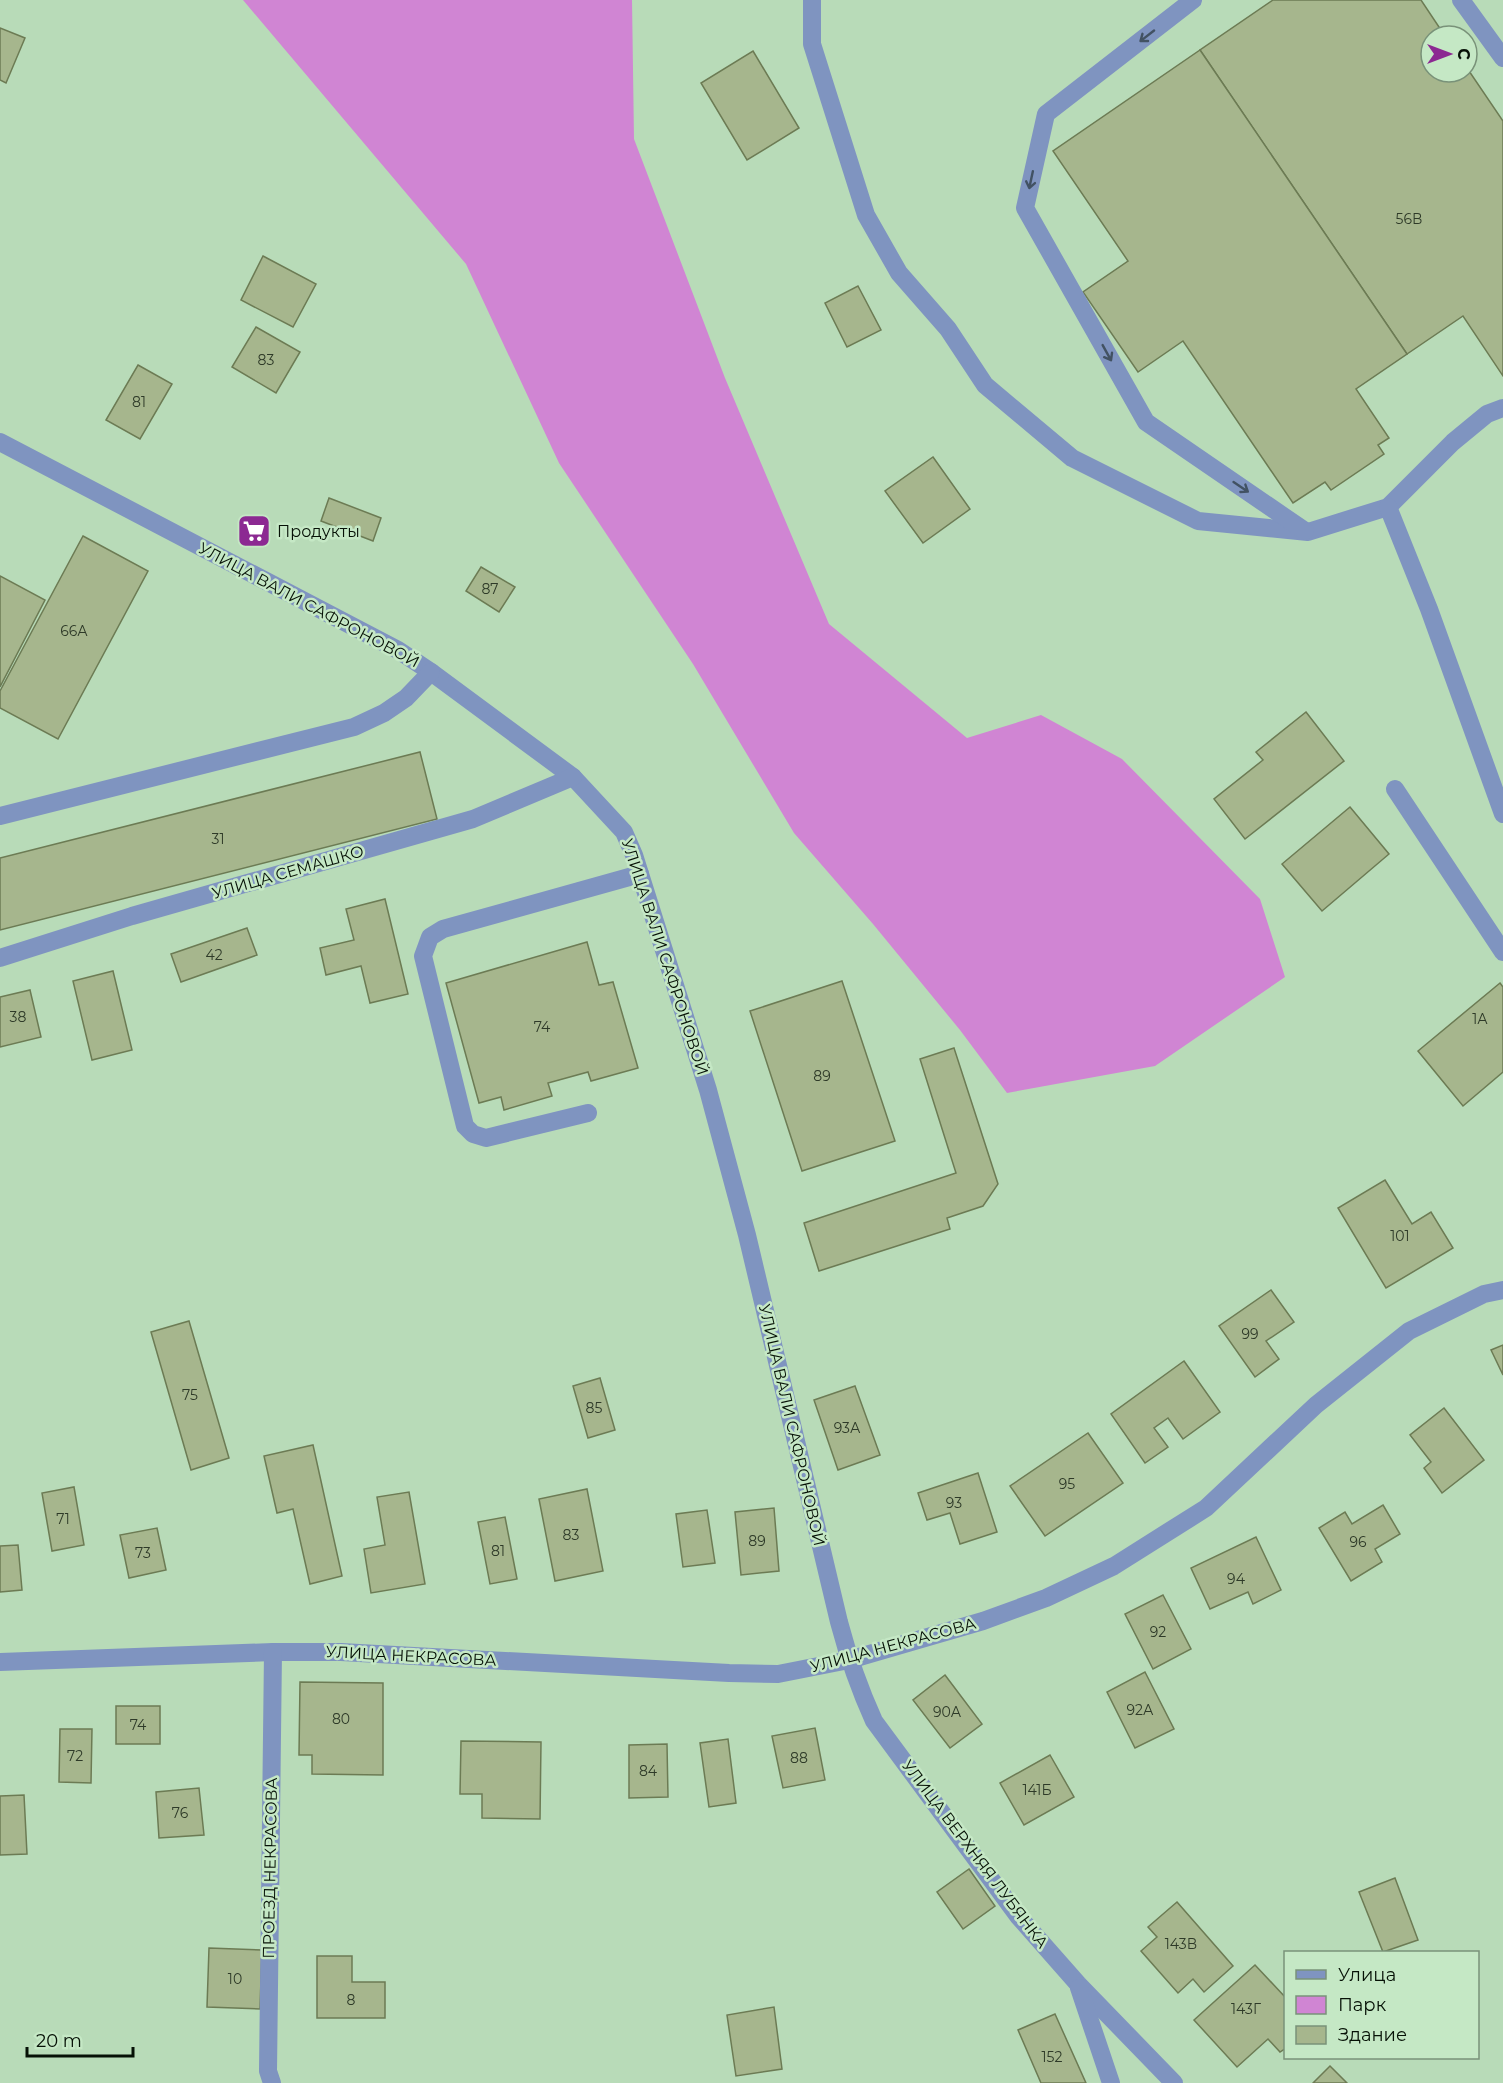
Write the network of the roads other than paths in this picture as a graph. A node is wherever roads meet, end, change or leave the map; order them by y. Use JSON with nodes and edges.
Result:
{"nodes":[{"id":1,"x":812,"y":0,"type":"edge"},
{"id":2,"x":1193,"y":0,"type":"edge"},
{"id":3,"x":1461,"y":0,"type":"edge"},
{"id":4,"x":1503,"y":58,"type":"edge"},
{"id":5,"x":1503,"y":408,"type":"edge"},
{"id":6,"x":0,"y":442,"type":"edge"},
{"id":7,"x":1388,"y":507,"type":"junction"},
{"id":8,"x":1308,"y":532,"type":"junction"},
{"id":9,"x":431,"y":672,"type":"junction"},
{"id":10,"x":573,"y":777,"type":"junction"},
{"id":11,"x":1395,"y":789,"type":"dead end"},
{"id":12,"x":1503,"y":814,"type":"edge"},
{"id":13,"x":0,"y":816,"type":"edge"},
{"id":14,"x":640,"y":874,"type":"junction"},
{"id":15,"x":1503,"y":952,"type":"edge"},
{"id":16,"x":0,"y":958,"type":"edge"},
{"id":17,"x":588,"y":1113,"type":"dead end"},
{"id":18,"x":1503,"y":1290,"type":"edge"},
{"id":19,"x":273,"y":1652,"type":"junction"},
{"id":20,"x":849,"y":1660,"type":"junction"},
{"id":21,"x":0,"y":1662,"type":"edge"},
{"id":22,"x":1078,"y":1984,"type":"junction"},
{"id":23,"x":272,"y":2083,"type":"edge"},
{"id":24,"x":1111,"y":2083,"type":"edge"},
{"id":25,"x":1174,"y":2083,"type":"edge"}],
"edges":[{"from":1,"to":8,"type":"street"},
{"from":2,"to":8,"type":"street","one_way":true},
{"from":3,"to":4,"type":"street"},
{"from":5,"to":7,"type":"street"},
{"from":6,"to":9,"type":"street","name":"УЛИЦА ВАЛИ САФРОНОВОЙ"},
{"from":7,"to":8,"type":"street"},
{"from":7,"to":12,"type":"street"},
{"from":9,"to":10,"type":"street","name":"УЛИЦА ВАЛИ САФРОНОВОЙ"},
{"from":9,"to":13,"type":"street"},
{"from":10,"to":14,"type":"street","name":"УЛИЦА ВАЛИ САФРОНОВОЙ"},
{"from":10,"to":16,"type":"street","name":"УЛИЦА СЕМАШКО"},
{"from":11,"to":15,"type":"street"},
{"from":14,"to":17,"type":"street"},
{"from":14,"to":20,"type":"street","name":"УЛИЦА ВАЛИ САФРОНОВОЙ"},
{"from":18,"to":20,"type":"street","name":"УЛИЦА НЕКРАСОВА"},
{"from":19,"to":20,"type":"street","name":"УЛИЦА НЕКРАСОВА"},
{"from":19,"to":21,"type":"street","name":"УЛИЦА НЕКРАСОВА"},
{"from":19,"to":23,"type":"street","name":"ПРОЕЗД НЕКРАСОВА"},
{"from":20,"to":22,"type":"street","name":"УЛИЦА ВЕРХНЯЯ ЛУБЯНКА"},
{"from":22,"to":24,"type":"street"},
{"from":22,"to":25,"type":"street","name":"УЛИЦА ВЕРХНЯЯ ЛУБЯНКА"}]}
